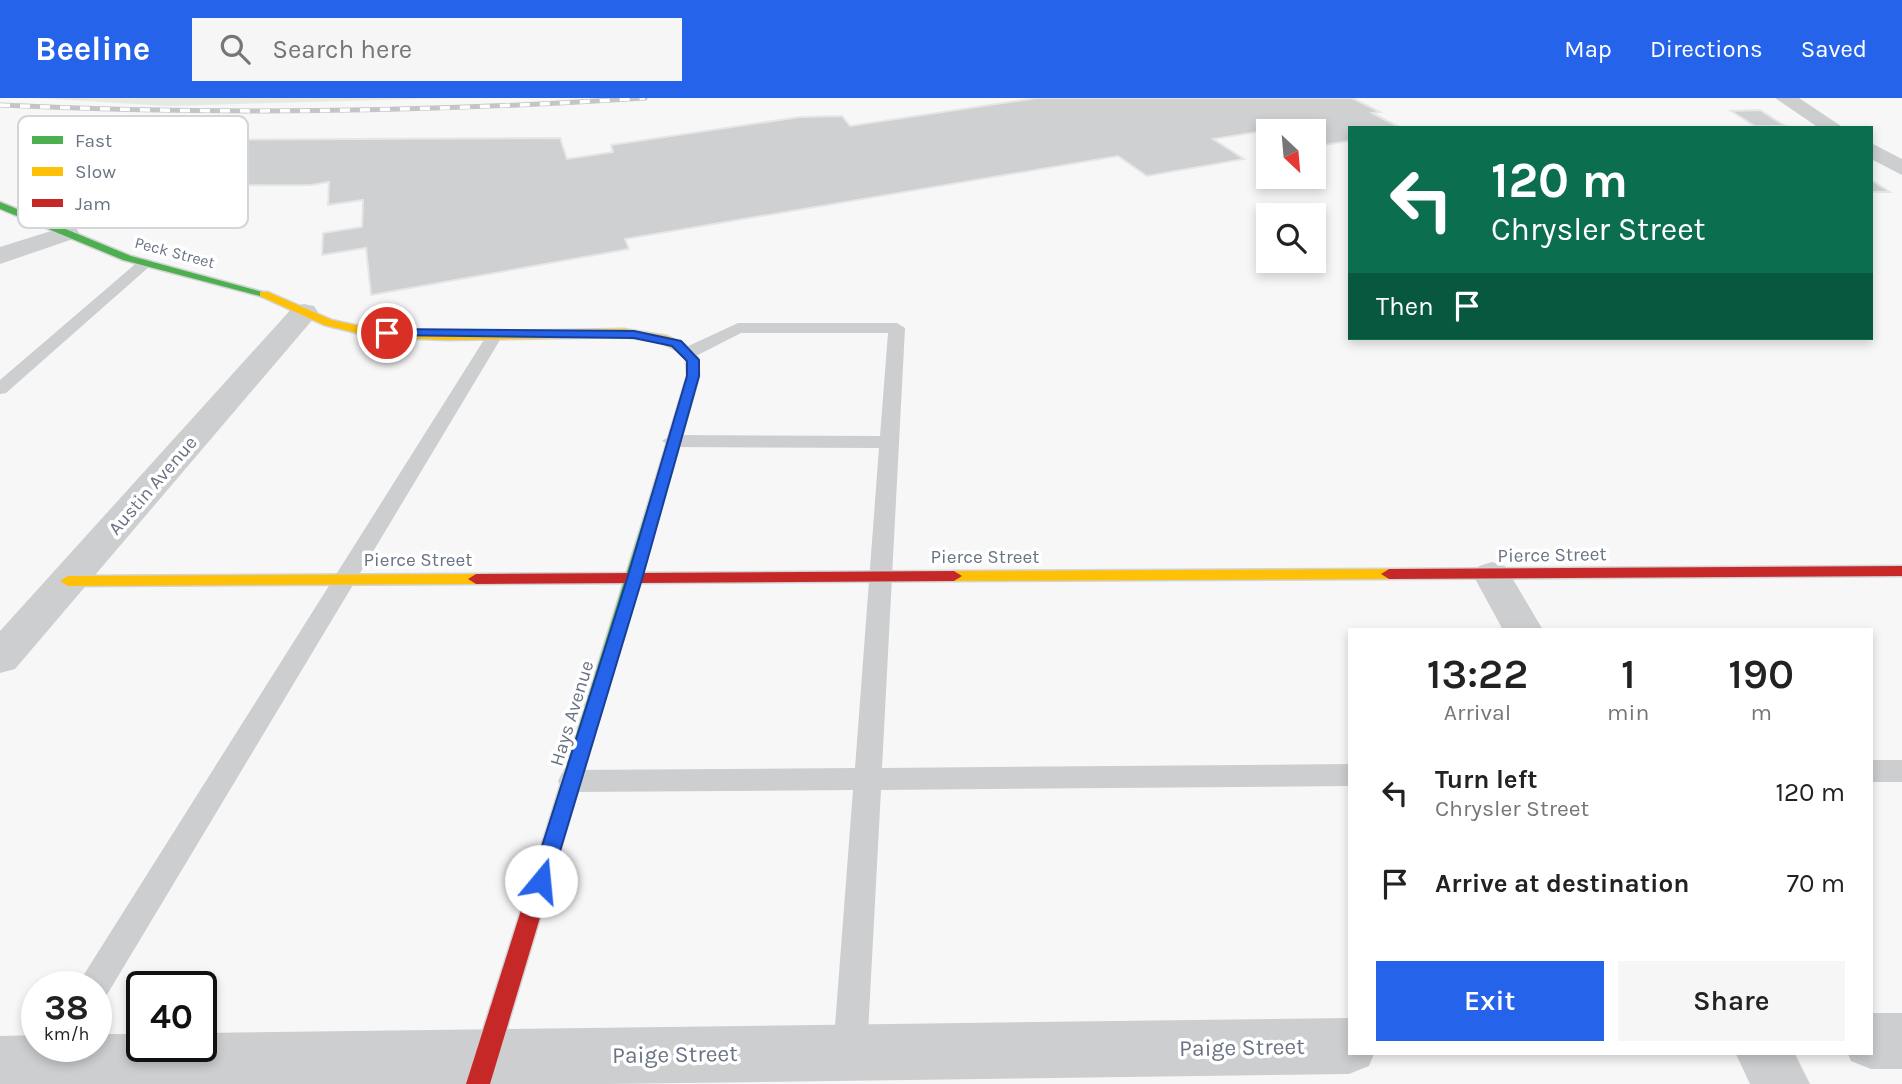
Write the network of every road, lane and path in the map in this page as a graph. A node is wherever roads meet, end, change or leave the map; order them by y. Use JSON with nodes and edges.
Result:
{"nodes":[{"id":1,"x":1785,"y":98,"type":"edge"},
{"id":2,"x":1831,"y":126,"type":"edge"},
{"id":3,"x":1873,"y":151,"type":"edge"},
{"id":4,"x":1902,"y":168,"type":"edge"},
{"id":5,"x":0,"y":205,"type":"edge"},
{"id":6,"x":18,"y":213,"type":"edge"},
{"id":7,"x":55,"y":228,"type":"edge"},
{"id":8,"x":67,"y":233,"type":"junction"},
{"id":9,"x":0,"y":256,"type":"edge"},
{"id":10,"x":145,"y":263,"type":"junction"},
{"id":11,"x":304,"y":312,"type":"junction"},
{"id":12,"x":495,"y":335,"type":"junction"},
{"id":13,"x":688,"y":353,"type":"junction"},
{"id":14,"x":0,"y":389,"type":"edge"},
{"id":15,"x":672,"y":441,"type":"junction"},
{"id":16,"x":890,"y":442,"type":"junction"},
{"id":17,"x":1902,"y":571,"type":"edge"},
{"id":18,"x":1492,"y":575,"type":"junction"},
{"id":19,"x":881,"y":578,"type":"junction"},
{"id":20,"x":635,"y":579,"type":"junction"},
{"id":21,"x":345,"y":580,"type":"junction"},
{"id":22,"x":68,"y":581,"type":"junction"},
{"id":23,"x":1522,"y":628,"type":"edge"},
{"id":24,"x":0,"y":658,"type":"edge"},
{"id":25,"x":1873,"y":771,"type":"edge"},
{"id":26,"x":1902,"y":771,"type":"edge"},
{"id":27,"x":1348,"y":775,"type":"edge"},
{"id":28,"x":868,"y":778,"type":"junction"},
{"id":29,"x":572,"y":781,"type":"junction"},
{"id":30,"x":104,"y":971,"type":"edge"},
{"id":31,"x":1873,"y":1041,"type":"edge"},
{"id":32,"x":1902,"y":1041,"type":"edge"},
{"id":33,"x":1348,"y":1046,"type":"edge"},
{"id":34,"x":850,"y":1052,"type":"junction"},
{"id":35,"x":1765,"y":1055,"type":"edge"},
{"id":36,"x":35,"y":1064,"type":"edge"},
{"id":37,"x":482,"y":1070,"type":"edge"},
{"id":38,"x":1781,"y":1084,"type":"edge"}],
"edges":[{"from":1,"to":2,"type":"street"},
{"from":3,"to":4,"type":"street"},
{"from":5,"to":6,"type":"street","name":"Peck Street"},
{"from":7,"to":8,"type":"street","name":"Peck Street"},
{"from":8,"to":9,"type":"street"},
{"from":8,"to":10,"type":"street","name":"Peck Street"},
{"from":10,"to":11,"type":"street","name":"Peck Street"},
{"from":10,"to":14,"type":"lane"},
{"from":11,"to":12,"type":"street","name":"Peck Street"},
{"from":11,"to":22,"type":"street","name":"Austin Avenue"},
{"from":12,"to":13,"type":"street","name":"Peck Street"},
{"from":12,"to":21,"type":"lane"},
{"from":13,"to":15,"type":"street","name":"Hays Avenue"},
{"from":13,"to":16,"type":"lane"},
{"from":15,"to":16,"type":"lane"},
{"from":15,"to":20,"type":"street","name":"Hays Avenue"},
{"from":16,"to":19,"type":"lane"},
{"from":17,"to":18,"type":"street","name":"Pierce Street"},
{"from":18,"to":19,"type":"street","name":"Pierce Street"},
{"from":18,"to":23,"type":"street"},
{"from":19,"to":20,"type":"street","name":"Pierce Street"},
{"from":19,"to":28,"type":"lane"},
{"from":20,"to":21,"type":"street","name":"Pierce Street"},
{"from":20,"to":29,"type":"street","name":"Hays Avenue"},
{"from":21,"to":22,"type":"street","name":"Pierce Street"},
{"from":21,"to":30,"type":"lane"},
{"from":22,"to":24,"type":"street","name":"Austin Avenue"},
{"from":25,"to":26,"type":"lane"},
{"from":27,"to":28,"type":"lane"},
{"from":28,"to":29,"type":"lane"},
{"from":28,"to":34,"type":"lane"},
{"from":29,"to":37,"type":"street","name":"Hays Avenue"},
{"from":31,"to":32,"type":"street"},
{"from":33,"to":34,"type":"street","name":"Paige Street"},
{"from":34,"to":37,"type":"street","name":"Paige Street"},
{"from":35,"to":38,"type":"street"},
{"from":36,"to":37,"type":"street","name":"Paige Street"}]}
